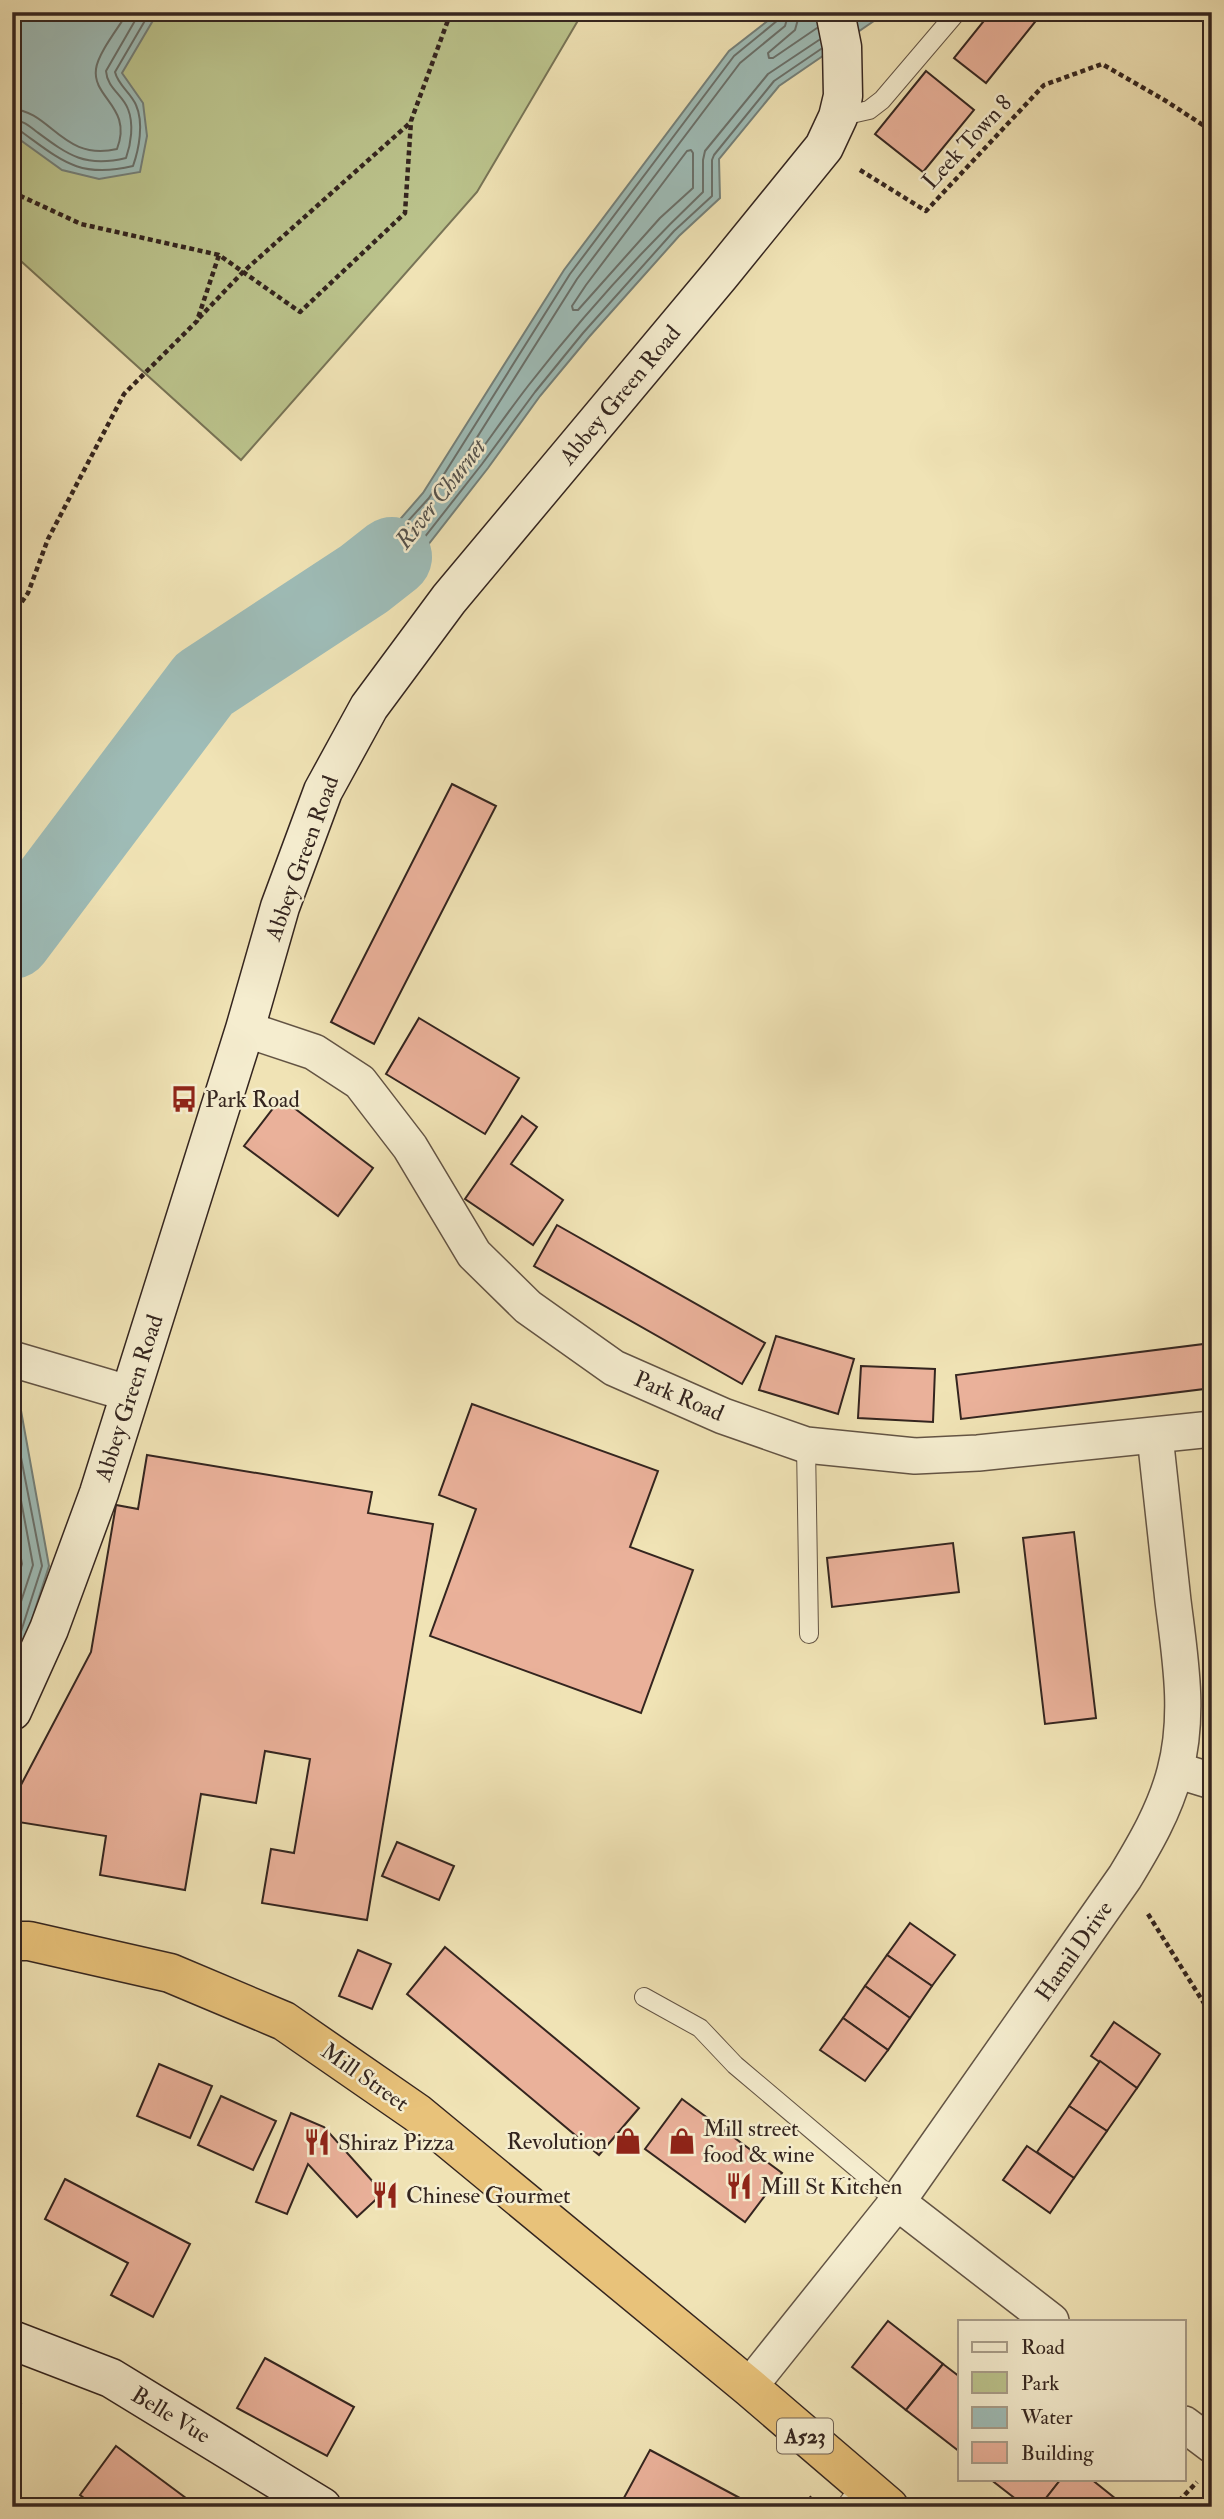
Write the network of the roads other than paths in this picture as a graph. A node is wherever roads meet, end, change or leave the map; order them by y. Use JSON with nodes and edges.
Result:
{"nodes":[{"id":1,"x":957,"y":12,"type":"edge"},
{"id":2,"x":839,"y":29,"type":"edge"},
{"id":3,"x":831,"y":132,"type":"junction"},
{"id":4,"x":245,"y":1029,"type":"junction"},
{"id":5,"x":12,"y":1359,"type":"edge"},
{"id":6,"x":131,"y":1394,"type":"junction"},
{"id":7,"x":1212,"y":1429,"type":"edge"},
{"id":8,"x":1155,"y":1436,"type":"junction"},
{"id":9,"x":806,"y":1445,"type":"junction"},
{"id":10,"x":809,"y":1634,"type":"dead end"},
{"id":11,"x":12,"y":1711,"type":"edge"},
{"id":12,"x":1176,"y":1770,"type":"junction"},
{"id":13,"x":1212,"y":1781,"type":"edge"},
{"id":14,"x":12,"y":1941,"type":"edge"},
{"id":15,"x":644,"y":1997,"type":"dead end"},
{"id":16,"x":897,"y":2202,"type":"junction"},
{"id":17,"x":1050,"y":2320,"type":"edge"},
{"id":18,"x":12,"y":2340,"type":"edge"},
{"id":19,"x":749,"y":2388,"type":"junction"},
{"id":20,"x":1186,"y":2427,"type":"edge"},
{"id":21,"x":1207,"y":2461,"type":"edge"},
{"id":22,"x":865,"y":2499,"type":"edge"},
{"id":23,"x":322,"y":2507,"type":"edge"}],
"edges":[{"from":1,"to":3,"type":"lane"},
{"from":2,"to":3,"type":"street"},
{"from":3,"to":4,"type":"street","name":"Abbey Green Road"},
{"from":4,"to":6,"type":"street","name":"Abbey Green Road"},
{"from":4,"to":9,"type":"street","name":"Park Road"},
{"from":5,"to":6,"type":"street"},
{"from":6,"to":11,"type":"street","name":"Abbey Green Road"},
{"from":7,"to":8,"type":"street","name":"Park Road"},
{"from":8,"to":9,"type":"street","name":"Park Road"},
{"from":8,"to":12,"type":"street","name":"Hamil Drive"},
{"from":9,"to":10,"type":"lane"},
{"from":12,"to":13,"type":"street"},
{"from":12,"to":16,"type":"street","name":"Hamil Drive"},
{"from":14,"to":19,"type":"highway","name":"Mill Street","number":"A523"},
{"from":15,"to":16,"type":"lane"},
{"from":16,"to":17,"type":"street"},
{"from":16,"to":19,"type":"street","name":"Hamil Drive"},
{"from":18,"to":23,"type":"street","name":"Belle Vue"},
{"from":19,"to":22,"type":"highway","name":"Mill Street","number":"A523"},
{"from":20,"to":21,"type":"street"}]}
